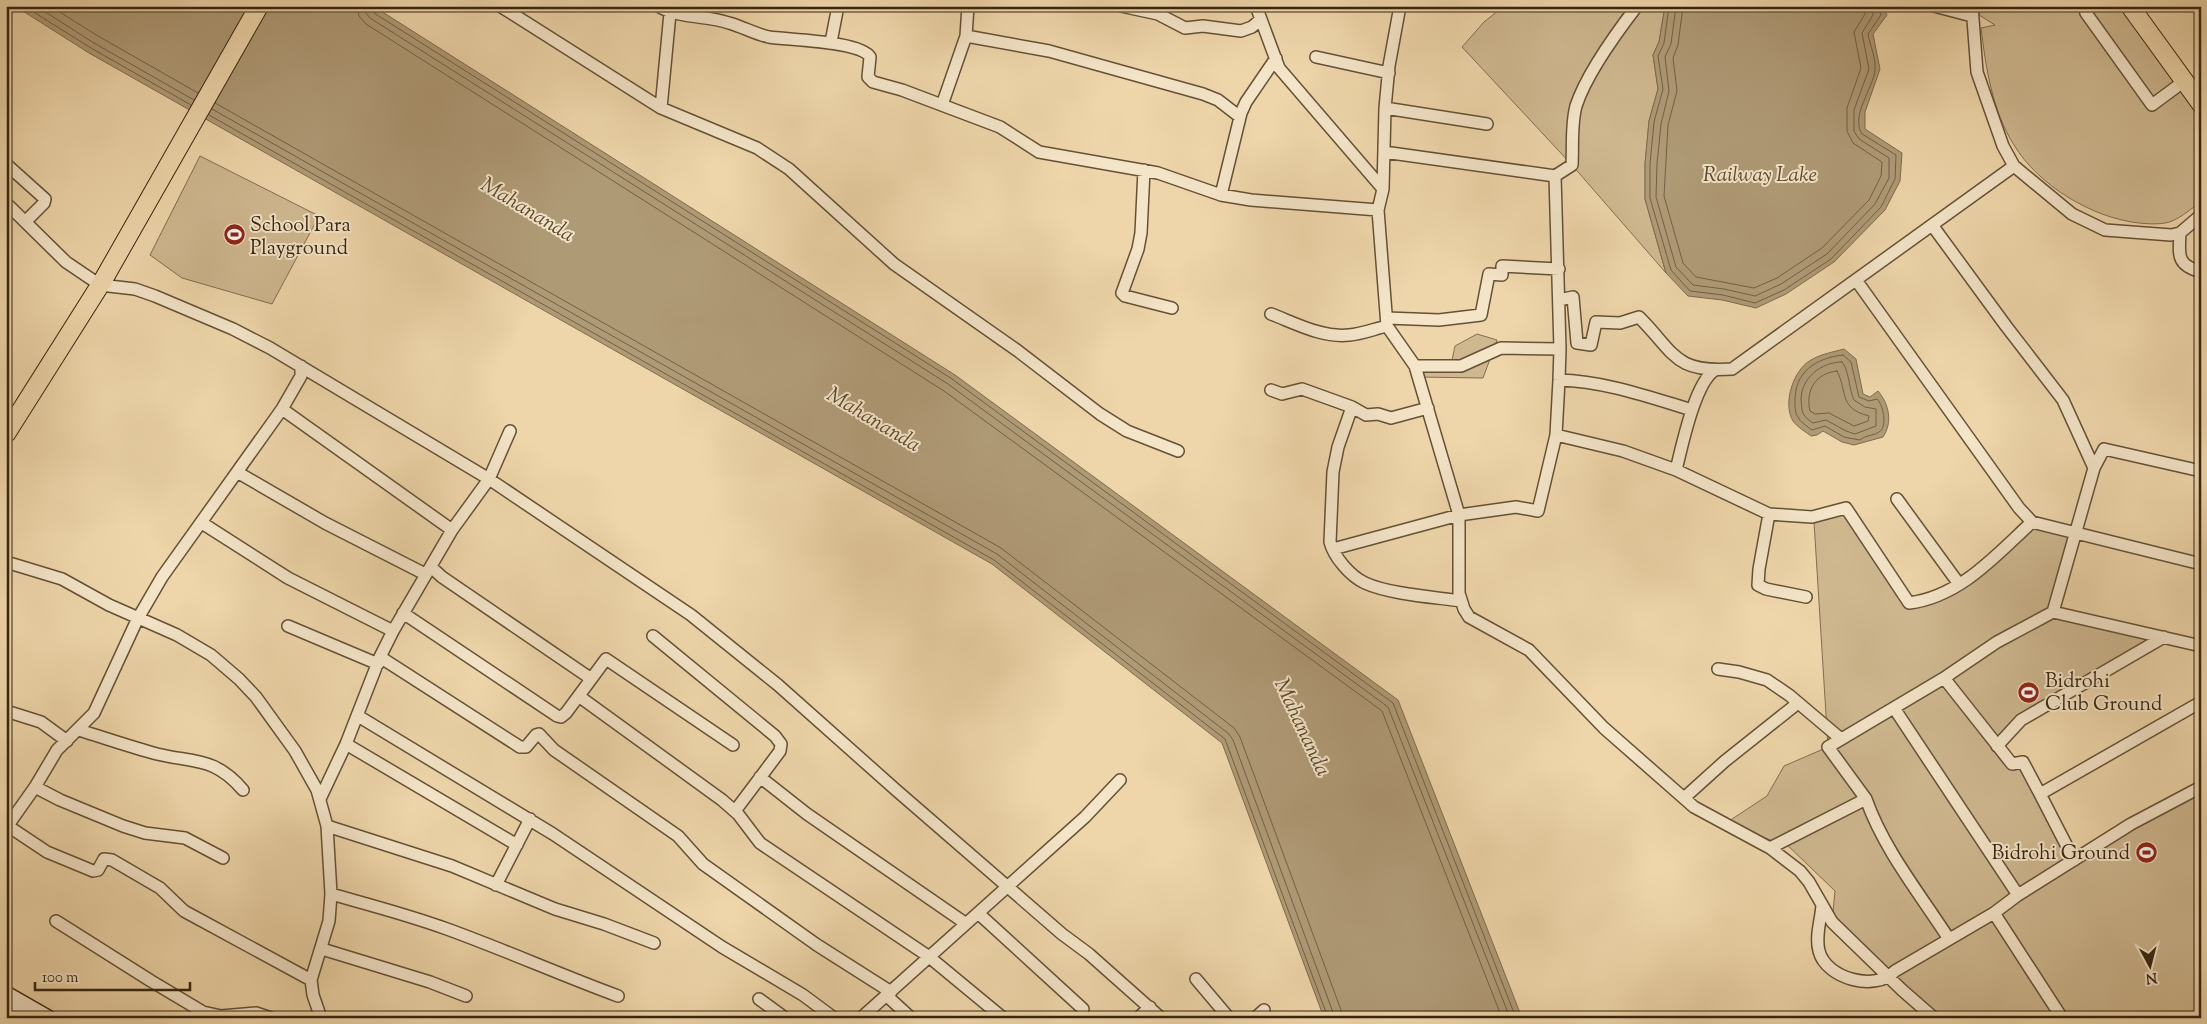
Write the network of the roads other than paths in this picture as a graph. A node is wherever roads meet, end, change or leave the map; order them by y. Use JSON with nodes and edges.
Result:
{"nodes":[{"id":1,"x":258,"y":6,"type":"edge"},
{"id":2,"x":500,"y":6,"type":"edge"},
{"id":3,"x":658,"y":6,"type":"edge"},
{"id":4,"x":838,"y":6,"type":"edge"},
{"id":5,"x":968,"y":6,"type":"edge"},
{"id":6,"x":1120,"y":6,"type":"edge"},
{"id":7,"x":1256,"y":6,"type":"edge"},
{"id":8,"x":1400,"y":6,"type":"edge"},
{"id":9,"x":1637,"y":6,"type":"edge"},
{"id":10,"x":1934,"y":6,"type":"edge"},
{"id":11,"x":2092,"y":6,"type":"edge"},
{"id":12,"x":2130,"y":6,"type":"edge"},
{"id":13,"x":1972,"y":11,"type":"edge"},
{"id":14,"x":670,"y":13,"type":"junction"},
{"id":15,"x":1261,"y":18,"type":"junction"},
{"id":16,"x":966,"y":36,"type":"junction"},
{"id":17,"x":831,"y":42,"type":"junction"},
{"id":18,"x":1316,"y":56,"type":"dead end"},
{"id":19,"x":1276,"y":58,"type":"junction"},
{"id":20,"x":1388,"y":73,"type":"junction"},
{"id":21,"x":2183,"y":82,"type":"junction"},
{"id":22,"x":2201,"y":104,"type":"edge"},
{"id":23,"x":942,"y":105,"type":"junction"},
{"id":24,"x":661,"y":108,"type":"junction"},
{"id":25,"x":1385,"y":108,"type":"junction"},
{"id":26,"x":1240,"y":117,"type":"junction"},
{"id":27,"x":1487,"y":124,"type":"dead end"},
{"id":28,"x":1384,"y":152,"type":"junction"},
{"id":29,"x":6,"y":164,"type":"edge"},
{"id":30,"x":2014,"y":166,"type":"junction"},
{"id":31,"x":1144,"y":170,"type":"junction"},
{"id":32,"x":1555,"y":176,"type":"junction"},
{"id":33,"x":1383,"y":189,"type":"junction"},
{"id":34,"x":1221,"y":195,"type":"junction"},
{"id":35,"x":8,"y":208,"type":"edge"},
{"id":36,"x":1378,"y":210,"type":"junction"},
{"id":37,"x":2201,"y":215,"type":"edge"},
{"id":38,"x":26,"y":221,"type":"junction"},
{"id":39,"x":1932,"y":225,"type":"junction"},
{"id":40,"x":2180,"y":233,"type":"junction"},
{"id":41,"x":1558,"y":269,"type":"junction"},
{"id":42,"x":2201,"y":272,"type":"edge"},
{"id":43,"x":1856,"y":280,"type":"junction"},
{"id":44,"x":101,"y":283,"type":"junction"},
{"id":45,"x":1559,"y":300,"type":"junction"},
{"id":46,"x":1172,"y":308,"type":"dead end"},
{"id":47,"x":1271,"y":314,"type":"dead end"},
{"id":48,"x":1387,"y":322,"type":"junction"},
{"id":49,"x":1560,"y":350,"type":"junction"},
{"id":50,"x":301,"y":366,"type":"junction"},
{"id":51,"x":1415,"y":366,"type":"junction"},
{"id":52,"x":1715,"y":370,"type":"junction"},
{"id":53,"x":1559,"y":380,"type":"junction"},
{"id":54,"x":1271,"y":390,"type":"dead end"},
{"id":55,"x":1352,"y":408,"type":"junction"},
{"id":56,"x":1428,"y":408,"type":"junction"},
{"id":57,"x":282,"y":409,"type":"junction"},
{"id":58,"x":1692,"y":410,"type":"junction"},
{"id":59,"x":510,"y":431,"type":"dead end"},
{"id":60,"x":6,"y":434,"type":"edge"},
{"id":61,"x":1556,"y":435,"type":"junction"},
{"id":62,"x":2081,"y":440,"type":"junction"},
{"id":63,"x":2104,"y":449,"type":"junction"},
{"id":64,"x":1178,"y":451,"type":"dead end"},
{"id":65,"x":2094,"y":468,"type":"junction"},
{"id":66,"x":1676,"y":470,"type":"junction"},
{"id":67,"x":237,"y":472,"type":"junction"},
{"id":68,"x":2201,"y":472,"type":"edge"},
{"id":69,"x":489,"y":479,"type":"junction"},
{"id":70,"x":1897,"y":499,"type":"dead end"},
{"id":71,"x":1769,"y":514,"type":"junction"},
{"id":72,"x":1460,"y":515,"type":"junction"},
{"id":73,"x":2032,"y":522,"type":"junction"},
{"id":74,"x":202,"y":523,"type":"junction"},
{"id":75,"x":452,"y":530,"type":"junction"},
{"id":76,"x":2075,"y":534,"type":"junction"},
{"id":77,"x":1333,"y":549,"type":"junction"},
{"id":78,"x":6,"y":562,"type":"edge"},
{"id":79,"x":2201,"y":564,"type":"edge"},
{"id":80,"x":428,"y":571,"type":"junction"},
{"id":81,"x":1959,"y":584,"type":"junction"},
{"id":82,"x":1806,"y":597,"type":"dead end"},
{"id":83,"x":1461,"y":601,"type":"junction"},
{"id":84,"x":2053,"y":612,"type":"junction"},
{"id":85,"x":403,"y":613,"type":"junction"},
{"id":86,"x":138,"y":620,"type":"junction"},
{"id":87,"x":288,"y":626,"type":"dead end"},
{"id":88,"x":392,"y":631,"type":"junction"},
{"id":89,"x":653,"y":636,"type":"dead end"},
{"id":90,"x":2164,"y":637,"type":"junction"},
{"id":91,"x":2201,"y":646,"type":"edge"},
{"id":92,"x":379,"y":660,"type":"junction"},
{"id":93,"x":1718,"y":669,"type":"dead end"},
{"id":94,"x":590,"y":678,"type":"junction"},
{"id":95,"x":1944,"y":678,"type":"junction"},
{"id":96,"x":580,"y":697,"type":"junction"},
{"id":97,"x":2201,"y":702,"type":"edge"},
{"id":98,"x":1798,"y":703,"type":"junction"},
{"id":99,"x":1894,"y":708,"type":"junction"},
{"id":100,"x":6,"y":711,"type":"edge"},
{"id":101,"x":358,"y":716,"type":"junction"},
{"id":102,"x":79,"y":730,"type":"junction"},
{"id":103,"x":1841,"y":739,"type":"junction"},
{"id":104,"x":67,"y":740,"type":"junction"},
{"id":105,"x":346,"y":744,"type":"junction"},
{"id":106,"x":733,"y":746,"type":"dead end"},
{"id":107,"x":1997,"y":746,"type":"junction"},
{"id":108,"x":760,"y":777,"type":"junction"},
{"id":109,"x":1120,"y":780,"type":"dead end"},
{"id":110,"x":35,"y":787,"type":"junction"},
{"id":111,"x":2201,"y":788,"type":"edge"},
{"id":112,"x":243,"y":790,"type":"dead end"},
{"id":113,"x":2040,"y":794,"type":"junction"},
{"id":114,"x":1684,"y":798,"type":"junction"},
{"id":115,"x":320,"y":799,"type":"junction"},
{"id":116,"x":1866,"y":799,"type":"junction"},
{"id":117,"x":735,"y":811,"type":"junction"},
{"id":118,"x":530,"y":819,"type":"junction"},
{"id":119,"x":327,"y":826,"type":"junction"},
{"id":120,"x":7,"y":827,"type":"edge"},
{"id":121,"x":516,"y":845,"type":"junction"},
{"id":122,"x":1770,"y":848,"type":"junction"},
{"id":123,"x":223,"y":858,"type":"dead end"},
{"id":124,"x":2074,"y":860,"type":"junction"},
{"id":125,"x":496,"y":885,"type":"junction"},
{"id":126,"x":1007,"y":886,"type":"junction"},
{"id":127,"x":330,"y":894,"type":"junction"},
{"id":128,"x":2018,"y":895,"type":"junction"},
{"id":129,"x":1822,"y":903,"type":"junction"},
{"id":130,"x":978,"y":912,"type":"junction"},
{"id":131,"x":1994,"y":913,"type":"junction"},
{"id":132,"x":56,"y":921,"type":"dead end"},
{"id":133,"x":965,"y":923,"type":"junction"},
{"id":134,"x":1949,"y":939,"type":"junction"},
{"id":135,"x":654,"y":943,"type":"dead end"},
{"id":136,"x":322,"y":949,"type":"junction"},
{"id":137,"x":928,"y":956,"type":"junction"},
{"id":138,"x":1889,"y":977,"type":"junction"},
{"id":139,"x":1196,"y":979,"type":"dead end"},
{"id":140,"x":312,"y":980,"type":"junction"},
{"id":141,"x":6,"y":994,"type":"edge"},
{"id":142,"x":889,"y":994,"type":"junction"},
{"id":143,"x":466,"y":996,"type":"dead end"},
{"id":144,"x":618,"y":996,"type":"dead end"},
{"id":145,"x":759,"y":999,"type":"dead end"},
{"id":146,"x":6,"y":1006,"type":"edge"},
{"id":147,"x":1150,"y":1007,"type":"junction"},
{"id":148,"x":1083,"y":1009,"type":"dead end"},
{"id":149,"x":25,"y":1018,"type":"edge"},
{"id":150,"x":48,"y":1018,"type":"edge"},
{"id":151,"x":271,"y":1018,"type":"edge"},
{"id":152,"x":321,"y":1018,"type":"edge"},
{"id":153,"x":785,"y":1018,"type":"edge"},
{"id":154,"x":834,"y":1018,"type":"edge"},
{"id":155,"x":861,"y":1018,"type":"edge"},
{"id":156,"x":911,"y":1018,"type":"edge"},
{"id":157,"x":1003,"y":1018,"type":"edge"},
{"id":158,"x":1138,"y":1018,"type":"edge"},
{"id":159,"x":1161,"y":1018,"type":"edge"},
{"id":160,"x":1229,"y":1018,"type":"edge"},
{"id":161,"x":1934,"y":1018,"type":"edge"},
{"id":162,"x":2062,"y":1018,"type":"edge"}],
"edges":[{"from":1,"to":44,"type":"main road"},
{"from":2,"to":24,"type":"street"},
{"from":3,"to":14,"type":"street"},
{"from":4,"to":17,"type":"street"},
{"from":5,"to":16,"type":"street"},
{"from":6,"to":15,"type":"street"},
{"from":7,"to":15,"type":"street"},
{"from":8,"to":20,"type":"street"},
{"from":9,"to":32,"type":"street"},
{"from":10,"to":13,"type":"street"},
{"from":11,"to":21,"type":"street"},
{"from":12,"to":21,"type":"main road"},
{"from":13,"to":30,"type":"street"},
{"from":14,"to":17,"type":"street"},
{"from":14,"to":24,"type":"street"},
{"from":15,"to":19,"type":"street"},
{"from":16,"to":23,"type":"street"},
{"from":16,"to":26,"type":"street"},
{"from":17,"to":23,"type":"street"},
{"from":18,"to":20,"type":"street"},
{"from":19,"to":26,"type":"street"},
{"from":19,"to":33,"type":"street"},
{"from":20,"to":25,"type":"street"},
{"from":21,"to":22,"type":"main road"},
{"from":23,"to":31,"type":"street"},
{"from":24,"to":64,"type":"street"},
{"from":25,"to":27,"type":"street"},
{"from":25,"to":28,"type":"street"},
{"from":26,"to":34,"type":"street"},
{"from":28,"to":32,"type":"street"},
{"from":28,"to":33,"type":"street"},
{"from":29,"to":38,"type":"street"},
{"from":30,"to":39,"type":"street"},
{"from":30,"to":40,"type":"street"},
{"from":31,"to":34,"type":"street"},
{"from":31,"to":46,"type":"street"},
{"from":32,"to":41,"type":"street"},
{"from":33,"to":36,"type":"street"},
{"from":34,"to":36,"type":"street"},
{"from":35,"to":38,"type":"street"},
{"from":36,"to":48,"type":"street"},
{"from":37,"to":40,"type":"street"},
{"from":38,"to":44,"type":"street"},
{"from":39,"to":43,"type":"street"},
{"from":39,"to":62,"type":"street"},
{"from":40,"to":42,"type":"street"},
{"from":41,"to":45,"type":"street"},
{"from":41,"to":48,"type":"street"},
{"from":43,"to":52,"type":"street"},
{"from":43,"to":73,"type":"street"},
{"from":44,"to":50,"type":"street"},
{"from":44,"to":60,"type":"main road"},
{"from":45,"to":49,"type":"street"},
{"from":45,"to":52,"type":"street"},
{"from":47,"to":48,"type":"street"},
{"from":48,"to":51,"type":"street"},
{"from":49,"to":51,"type":"street"},
{"from":49,"to":53,"type":"street"},
{"from":50,"to":57,"type":"street"},
{"from":50,"to":69,"type":"street"},
{"from":51,"to":56,"type":"street"},
{"from":52,"to":58,"type":"street"},
{"from":53,"to":58,"type":"street"},
{"from":53,"to":61,"type":"street"},
{"from":54,"to":55,"type":"street"},
{"from":55,"to":56,"type":"street"},
{"from":55,"to":77,"type":"street"},
{"from":56,"to":72,"type":"street"},
{"from":57,"to":67,"type":"street"},
{"from":57,"to":75,"type":"street"},
{"from":58,"to":66,"type":"street"},
{"from":59,"to":69,"type":"street"},
{"from":61,"to":66,"type":"street"},
{"from":61,"to":72,"type":"street"},
{"from":62,"to":63,"type":"street"},
{"from":62,"to":65,"type":"street"},
{"from":63,"to":65,"type":"street"},
{"from":63,"to":68,"type":"street"},
{"from":65,"to":76,"type":"street"},
{"from":66,"to":71,"type":"street"},
{"from":67,"to":74,"type":"street"},
{"from":67,"to":80,"type":"street"},
{"from":69,"to":75,"type":"street"},
{"from":69,"to":126,"type":"street"},
{"from":70,"to":81,"type":"street"},
{"from":71,"to":81,"type":"street"},
{"from":71,"to":82,"type":"street"},
{"from":72,"to":77,"type":"street"},
{"from":72,"to":83,"type":"street"},
{"from":73,"to":76,"type":"street"},
{"from":73,"to":81,"type":"street"},
{"from":74,"to":86,"type":"street"},
{"from":74,"to":88,"type":"street"},
{"from":75,"to":80,"type":"street"},
{"from":76,"to":79,"type":"street"},
{"from":76,"to":84,"type":"street"},
{"from":77,"to":83,"type":"street"},
{"from":78,"to":86,"type":"street"},
{"from":80,"to":85,"type":"street"},
{"from":80,"to":94,"type":"street"},
{"from":83,"to":114,"type":"street"},
{"from":84,"to":90,"type":"street"},
{"from":84,"to":95,"type":"street"},
{"from":85,"to":88,"type":"street"},
{"from":85,"to":96,"type":"street"},
{"from":86,"to":102,"type":"street"},
{"from":86,"to":115,"type":"street"},
{"from":87,"to":92,"type":"street"},
{"from":88,"to":92,"type":"street"},
{"from":89,"to":108,"type":"street"},
{"from":90,"to":91,"type":"street"},
{"from":90,"to":107,"type":"street"},
{"from":92,"to":101,"type":"street"},
{"from":92,"to":142,"type":"street"},
{"from":93,"to":98,"type":"street"},
{"from":94,"to":96,"type":"street"},
{"from":94,"to":106,"type":"street"},
{"from":95,"to":99,"type":"street"},
{"from":95,"to":107,"type":"street"},
{"from":96,"to":117,"type":"street"},
{"from":97,"to":113,"type":"street"},
{"from":98,"to":103,"type":"street"},
{"from":98,"to":114,"type":"street"},
{"from":99,"to":103,"type":"street"},
{"from":99,"to":128,"type":"street"},
{"from":100,"to":104,"type":"street"},
{"from":101,"to":105,"type":"street"},
{"from":101,"to":118,"type":"street"},
{"from":102,"to":104,"type":"street"},
{"from":102,"to":112,"type":"street"},
{"from":103,"to":116,"type":"street"},
{"from":104,"to":110,"type":"street"},
{"from":105,"to":115,"type":"street"},
{"from":105,"to":121,"type":"street"},
{"from":107,"to":113,"type":"street"},
{"from":108,"to":117,"type":"street"},
{"from":108,"to":133,"type":"street"},
{"from":109,"to":126,"type":"street"},
{"from":110,"to":120,"type":"street"},
{"from":110,"to":123,"type":"street"},
{"from":111,"to":124,"type":"street"},
{"from":113,"to":124,"type":"street"},
{"from":114,"to":122,"type":"street"},
{"from":115,"to":119,"type":"street"},
{"from":116,"to":122,"type":"street"},
{"from":116,"to":134,"type":"street"},
{"from":117,"to":137,"type":"street"},
{"from":118,"to":121,"type":"street"},
{"from":118,"to":154,"type":"street"},
{"from":119,"to":125,"type":"street"},
{"from":119,"to":127,"type":"street"},
{"from":120,"to":140,"type":"street"},
{"from":121,"to":125,"type":"street"},
{"from":122,"to":129,"type":"street"},
{"from":124,"to":128,"type":"street"},
{"from":125,"to":135,"type":"street"},
{"from":126,"to":130,"type":"street"},
{"from":126,"to":147,"type":"street"},
{"from":127,"to":136,"type":"street"},
{"from":127,"to":144,"type":"street"},
{"from":128,"to":131,"type":"street"},
{"from":129,"to":138,"type":"street"},
{"from":129,"to":138,"type":"street"},
{"from":130,"to":133,"type":"street"},
{"from":130,"to":148,"type":"street"},
{"from":131,"to":134,"type":"street"},
{"from":131,"to":162,"type":"street"},
{"from":132,"to":151,"type":"street"},
{"from":133,"to":137,"type":"street"},
{"from":134,"to":138,"type":"street"},
{"from":136,"to":140,"type":"street"},
{"from":136,"to":143,"type":"street"},
{"from":137,"to":142,"type":"street"},
{"from":137,"to":157,"type":"street"},
{"from":138,"to":161,"type":"street"},
{"from":139,"to":160,"type":"street"},
{"from":140,"to":152,"type":"street"},
{"from":141,"to":150,"type":"main road"},
{"from":142,"to":155,"type":"street"},
{"from":142,"to":156,"type":"street"},
{"from":145,"to":153,"type":"street"},
{"from":146,"to":149,"type":"main road"},
{"from":147,"to":158,"type":"street"},
{"from":147,"to":159,"type":"street"}]}
